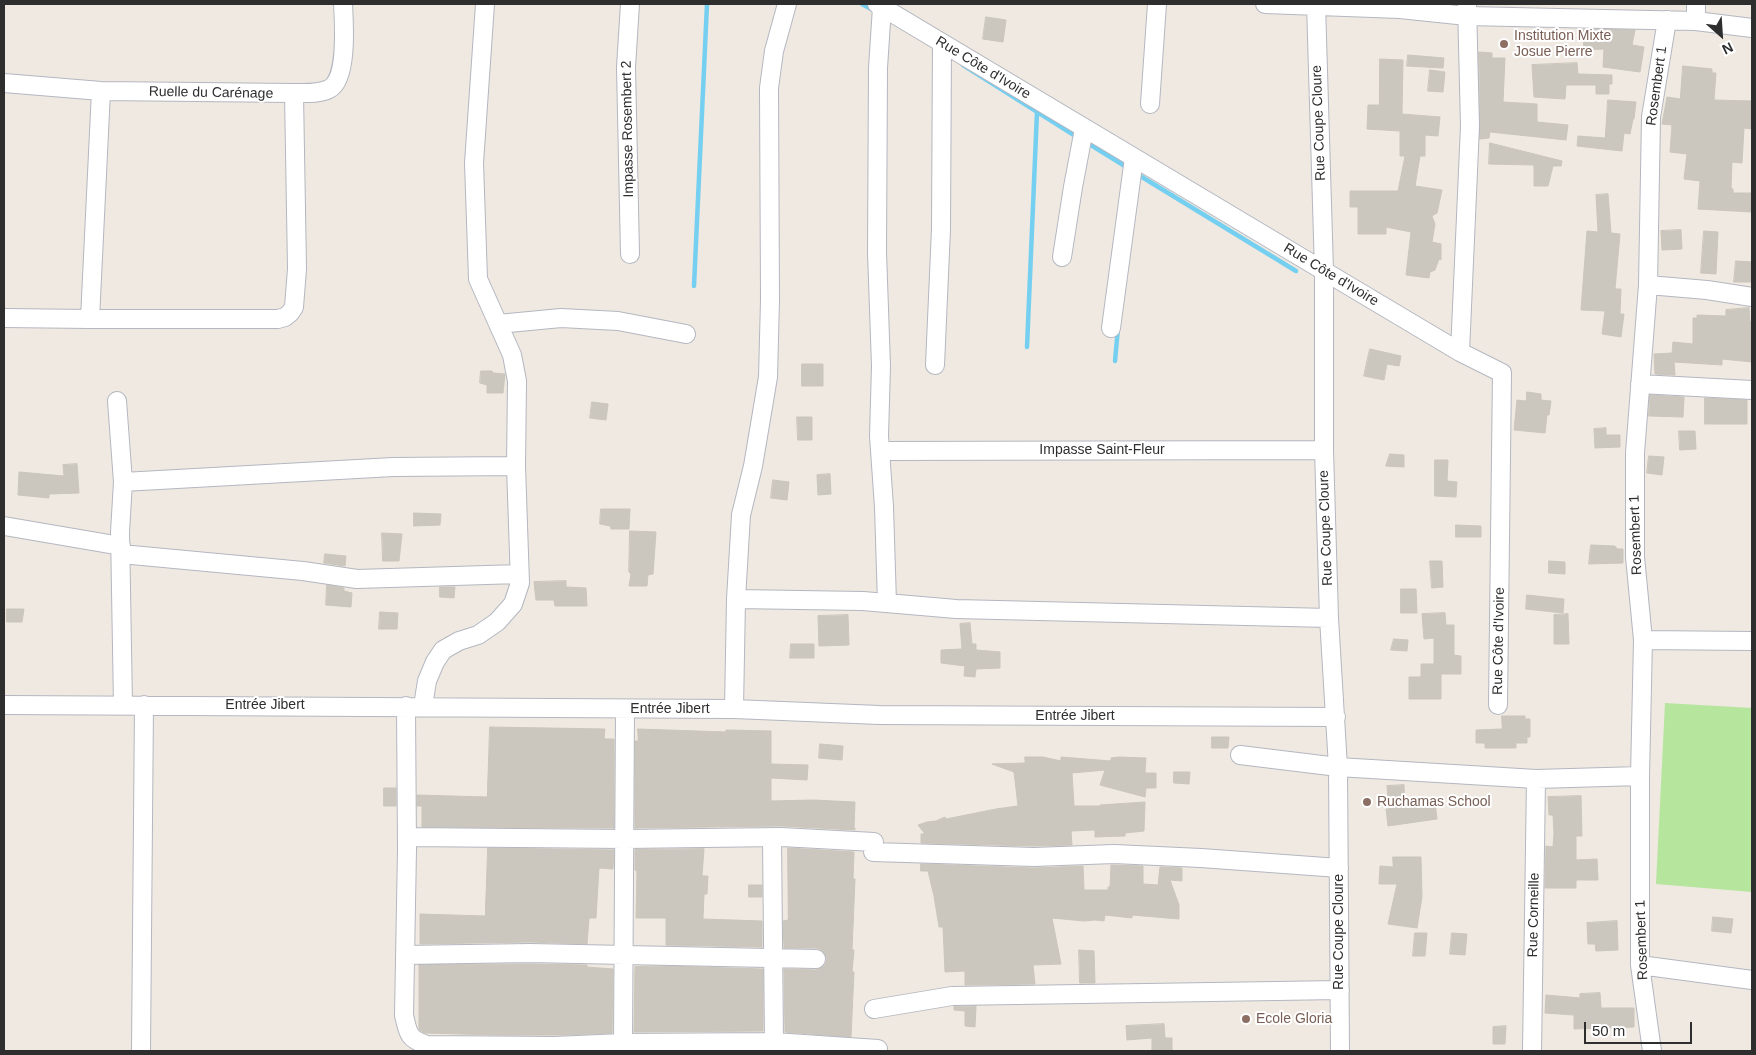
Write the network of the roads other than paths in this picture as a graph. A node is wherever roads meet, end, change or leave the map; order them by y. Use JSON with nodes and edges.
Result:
{"nodes":[{"id":1,"x":343,"y":4,"type":"edge"},
{"id":2,"x":485,"y":4,"type":"edge"},
{"id":3,"x":630,"y":4,"type":"edge"},
{"id":4,"x":787,"y":4,"type":"edge"},
{"id":5,"x":1158,"y":4,"type":"edge"},
{"id":6,"x":1265,"y":4,"type":"edge"},
{"id":7,"x":1316,"y":5,"type":"edge"},
{"id":8,"x":879,"y":6,"type":"edge"},
{"id":9,"x":1467,"y":10,"type":"edge"},
{"id":10,"x":1696,"y":12,"type":"edge"},
{"id":11,"x":1667,"y":20,"type":"junction"},
{"id":12,"x":1752,"y":28,"type":"edge"},
{"id":13,"x":942,"y":44,"type":"junction"},
{"id":14,"x":4,"y":84,"type":"edge"},
{"id":15,"x":101,"y":92,"type":"junction"},
{"id":16,"x":294,"y":94,"type":"junction"},
{"id":17,"x":1150,"y":104,"type":"dead end"},
{"id":18,"x":1084,"y":128,"type":"junction"},
{"id":19,"x":1134,"y":158,"type":"junction"},
{"id":20,"x":630,"y":254,"type":"dead end"},
{"id":21,"x":1062,"y":258,"type":"dead end"},
{"id":22,"x":1324,"y":272,"type":"junction"},
{"id":23,"x":1648,"y":285,"type":"junction"},
{"id":24,"x":1752,"y":298,"type":"edge"},
{"id":25,"x":4,"y":318,"type":"edge"},
{"id":26,"x":90,"y":319,"type":"junction"},
{"id":27,"x":498,"y":324,"type":"junction"},
{"id":28,"x":1110,"y":328,"type":"dead end"},
{"id":29,"x":686,"y":334,"type":"dead end"},
{"id":30,"x":1460,"y":352,"type":"junction"},
{"id":31,"x":936,"y":365,"type":"dead end"},
{"id":32,"x":1640,"y":384,"type":"junction"},
{"id":33,"x":1752,"y":390,"type":"edge"},
{"id":34,"x":117,"y":401,"type":"dead end"},
{"id":35,"x":1324,"y":450,"type":"junction"},
{"id":36,"x":880,"y":452,"type":"junction"},
{"id":37,"x":516,"y":466,"type":"junction"},
{"id":38,"x":123,"y":482,"type":"junction"},
{"id":39,"x":4,"y":526,"type":"edge"},
{"id":40,"x":121,"y":550,"type":"junction"},
{"id":41,"x":519,"y":574,"type":"junction"},
{"id":42,"x":736,"y":600,"type":"junction"},
{"id":43,"x":887,"y":603,"type":"junction"},
{"id":44,"x":1329,"y":618,"type":"junction"},
{"id":45,"x":1643,"y":640,"type":"junction"},
{"id":46,"x":1752,"y":641,"type":"edge"},
{"id":47,"x":144,"y":704,"type":"junction"},
{"id":48,"x":1498,"y":704,"type":"dead end"},
{"id":49,"x":4,"y":705,"type":"edge"},
{"id":50,"x":123,"y":705,"type":"junction"},
{"id":51,"x":414,"y":706,"type":"junction"},
{"id":52,"x":734,"y":708,"type":"junction"},
{"id":53,"x":625,"y":709,"type":"junction"},
{"id":54,"x":1336,"y":718,"type":"junction"},
{"id":55,"x":1240,"y":755,"type":"dead end"},
{"id":56,"x":1338,"y":767,"type":"junction"},
{"id":57,"x":1640,"y":776,"type":"junction"},
{"id":58,"x":1536,"y":778,"type":"junction"},
{"id":59,"x":407,"y":837,"type":"junction"},
{"id":60,"x":772,"y":837,"type":"junction"},
{"id":61,"x":625,"y":838,"type":"junction"},
{"id":62,"x":1339,"y":868,"type":"junction"},
{"id":63,"x":405,"y":955,"type":"junction"},
{"id":64,"x":624,"y":955,"type":"junction"},
{"id":65,"x":772,"y":959,"type":"junction"},
{"id":66,"x":816,"y":959,"type":"dead end"},
{"id":67,"x":1640,"y":965,"type":"junction"},
{"id":68,"x":1752,"y":980,"type":"edge"},
{"id":69,"x":1340,"y":990,"type":"junction"},
{"id":70,"x":874,"y":1009,"type":"dead end"},
{"id":71,"x":774,"y":1042,"type":"junction"},
{"id":72,"x":623,"y":1043,"type":"junction"},
{"id":73,"x":878,"y":1049,"type":"dead end"},
{"id":74,"x":141,"y":1051,"type":"edge"},
{"id":75,"x":1340,"y":1051,"type":"edge"},
{"id":76,"x":1532,"y":1051,"type":"edge"},
{"id":77,"x":1652,"y":1051,"type":"edge"}],
"edges":[{"from":1,"to":16,"type":"street","name":"Ruelle du Carénage"},
{"from":2,"to":27,"type":"street"},
{"from":3,"to":20,"type":"street","name":"Impasse Rosembert 2"},
{"from":4,"to":42,"type":"street"},
{"from":5,"to":17,"type":"street"},
{"from":6,"to":7,"type":"street"},
{"from":7,"to":9,"type":"street"},
{"from":7,"to":22,"type":"street","name":"Rue Coupe Cloure"},
{"from":8,"to":13,"type":"street","name":"Rue Côte d'Ivoire"},
{"from":8,"to":36,"type":"street"},
{"from":9,"to":11,"type":"street"},
{"from":9,"to":30,"type":"street"},
{"from":10,"to":11,"type":"street"},
{"from":10,"to":12,"type":"street"},
{"from":11,"to":23,"type":"street","name":"Rosembert 1"},
{"from":13,"to":18,"type":"street","name":"Rue Côte d'Ivoire"},
{"from":13,"to":31,"type":"street"},
{"from":14,"to":15,"type":"street","name":"Ruelle du Carénage"},
{"from":15,"to":16,"type":"street","name":"Ruelle du Carénage"},
{"from":15,"to":26,"type":"street"},
{"from":16,"to":26,"type":"street"},
{"from":18,"to":19,"type":"street","name":"Rue Côte d'Ivoire"},
{"from":18,"to":21,"type":"street"},
{"from":19,"to":22,"type":"street","name":"Rue Côte d'Ivoire"},
{"from":19,"to":28,"type":"street"},
{"from":22,"to":30,"type":"street","name":"Rue Côte d'Ivoire"},
{"from":22,"to":35,"type":"street","name":"Rue Coupe Cloure"},
{"from":23,"to":24,"type":"street"},
{"from":23,"to":32,"type":"street","name":"Rosembert 1"},
{"from":25,"to":26,"type":"street"},
{"from":27,"to":29,"type":"street"},
{"from":27,"to":37,"type":"street"},
{"from":30,"to":48,"type":"street","name":"Rue Côte d'Ivoire"},
{"from":32,"to":33,"type":"street"},
{"from":32,"to":45,"type":"street","name":"Rosembert 1"},
{"from":34,"to":38,"type":"street"},
{"from":35,"to":36,"type":"street","name":"Impasse Saint-Fleur"},
{"from":35,"to":44,"type":"street","name":"Rue Coupe Cloure"},
{"from":36,"to":43,"type":"street"},
{"from":37,"to":38,"type":"street"},
{"from":37,"to":41,"type":"street"},
{"from":38,"to":40,"type":"street"},
{"from":39,"to":40,"type":"street"},
{"from":40,"to":41,"type":"street"},
{"from":40,"to":50,"type":"street"},
{"from":41,"to":51,"type":"street"},
{"from":42,"to":43,"type":"street"},
{"from":42,"to":52,"type":"street"},
{"from":43,"to":44,"type":"street"},
{"from":44,"to":54,"type":"street","name":"Rue Coupe Cloure"},
{"from":45,"to":46,"type":"street"},
{"from":45,"to":57,"type":"street","name":"Rosembert 1"},
{"from":47,"to":50,"type":"street","name":"Entrée Jibert"},
{"from":47,"to":51,"type":"street","name":"Entrée Jibert"},
{"from":47,"to":74,"type":"street"},
{"from":49,"to":50,"type":"street","name":"Entrée Jibert"},
{"from":51,"to":53,"type":"street","name":"Entrée Jibert"},
{"from":51,"to":59,"type":"street"},
{"from":52,"to":53,"type":"street","name":"Entrée Jibert"},
{"from":52,"to":54,"type":"street","name":"Entrée Jibert"},
{"from":53,"to":61,"type":"street"},
{"from":54,"to":56,"type":"street","name":"Rue Coupe Cloure"},
{"from":55,"to":56,"type":"street"},
{"from":56,"to":58,"type":"street"},
{"from":56,"to":62,"type":"street","name":"Rue Coupe Cloure"},
{"from":57,"to":58,"type":"street"},
{"from":57,"to":67,"type":"street","name":"Rosembert 1"},
{"from":58,"to":76,"type":"street","name":"Rue Corneille"},
{"from":59,"to":61,"type":"street"},
{"from":59,"to":63,"type":"street"},
{"from":60,"to":61,"type":"street"},
{"from":60,"to":62,"type":"street"},
{"from":60,"to":65,"type":"street"},
{"from":61,"to":64,"type":"street"},
{"from":62,"to":69,"type":"street","name":"Rue Coupe Cloure"},
{"from":63,"to":64,"type":"street"},
{"from":63,"to":72,"type":"street"},
{"from":64,"to":65,"type":"street"},
{"from":64,"to":72,"type":"street"},
{"from":65,"to":66,"type":"street"},
{"from":65,"to":71,"type":"street"},
{"from":67,"to":68,"type":"street"},
{"from":67,"to":77,"type":"street","name":"Rosembert 1"},
{"from":69,"to":70,"type":"street"},
{"from":69,"to":75,"type":"street","name":"Rue Coupe Cloure"},
{"from":71,"to":72,"type":"street"},
{"from":71,"to":73,"type":"street"}]}
